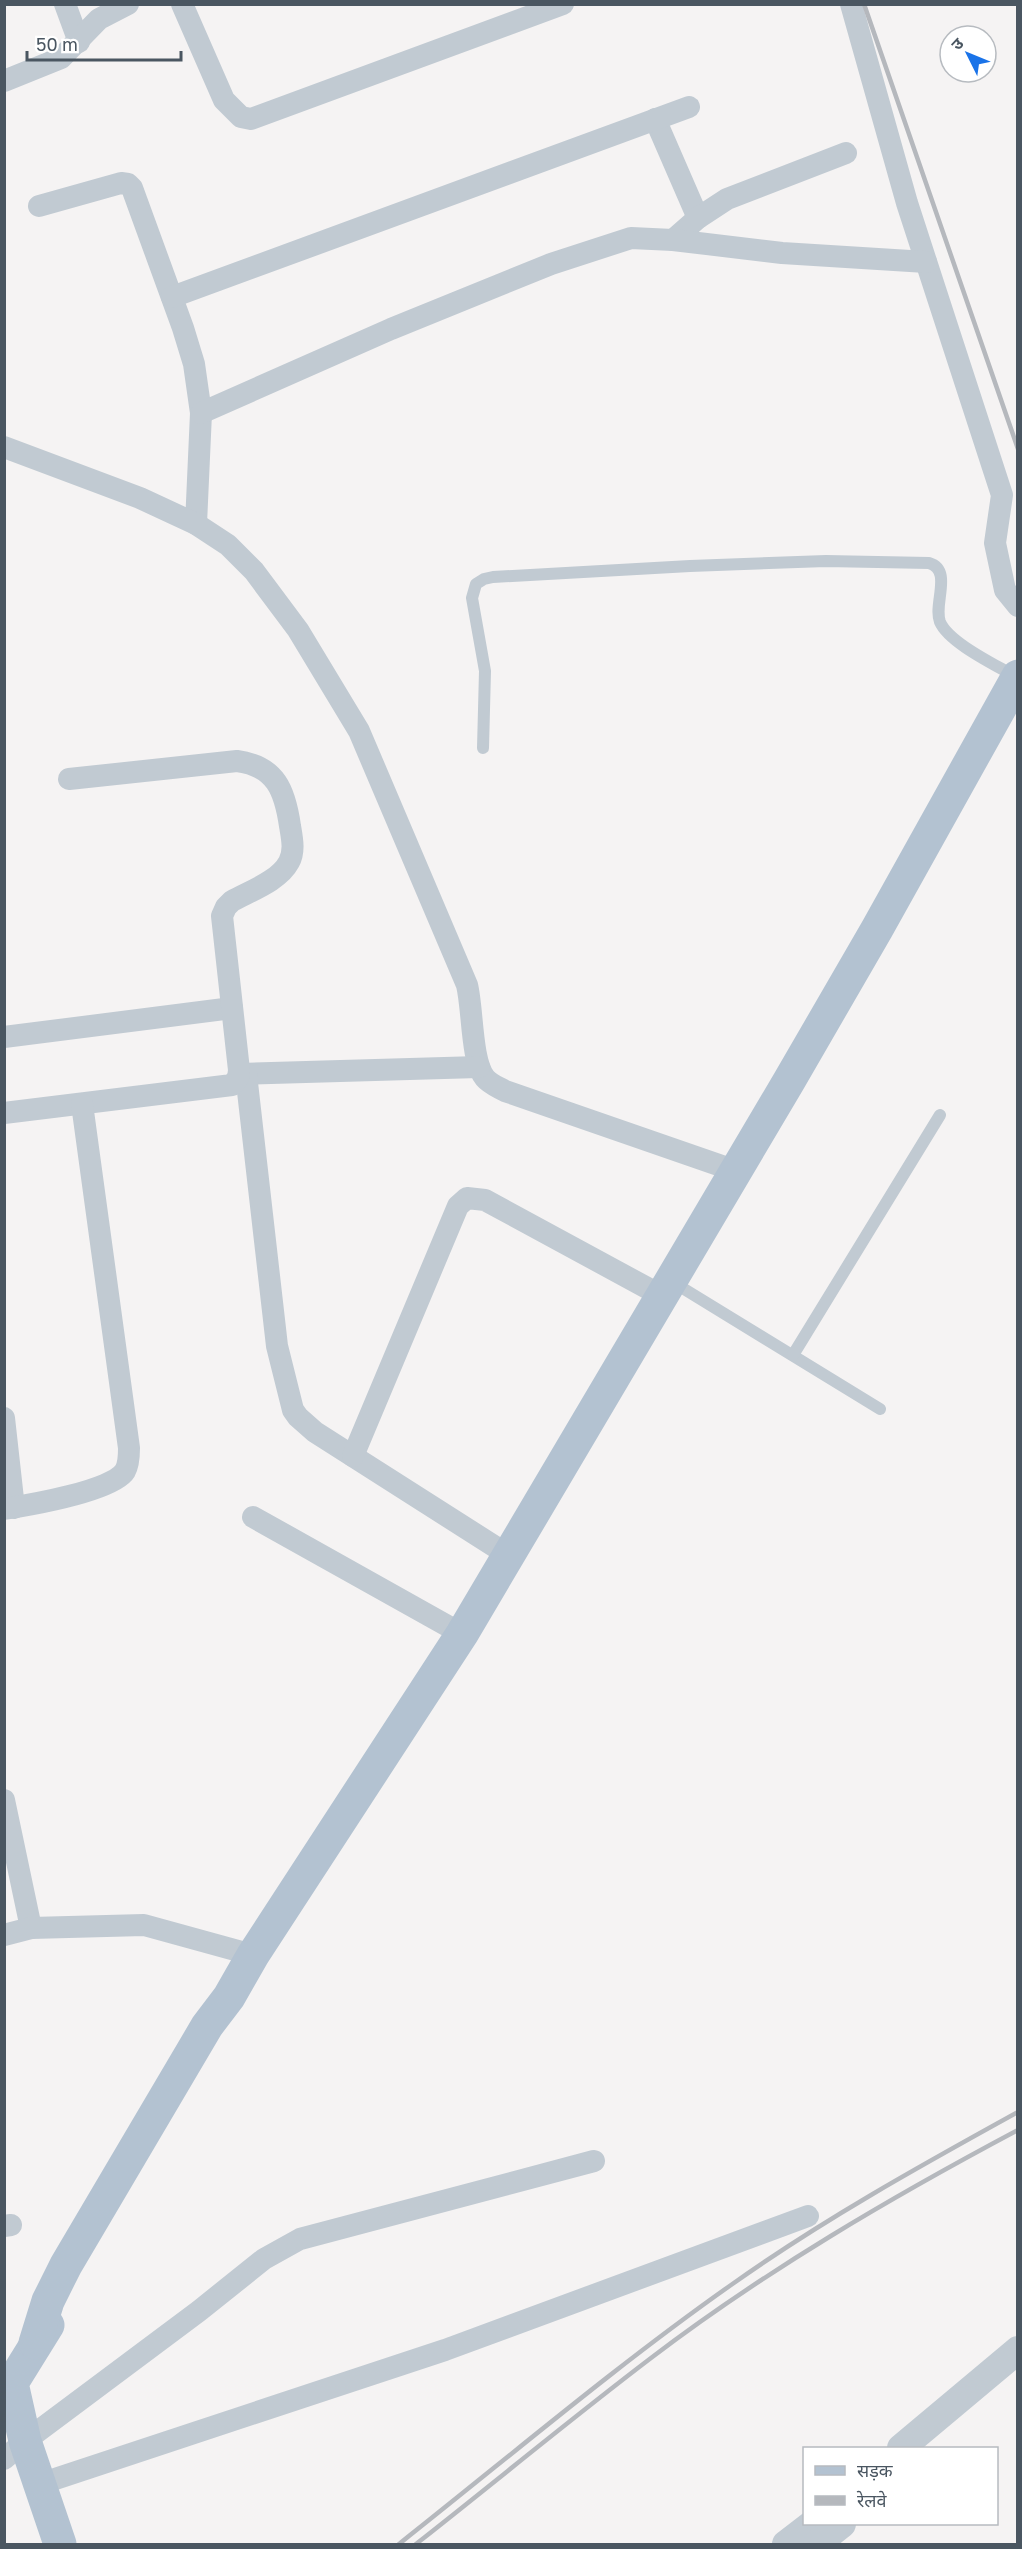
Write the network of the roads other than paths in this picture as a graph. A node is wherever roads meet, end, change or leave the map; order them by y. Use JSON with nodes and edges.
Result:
{"nodes":[{"id":1,"x":65,"y":4,"type":"edge"},
{"id":2,"x":128,"y":4,"type":"edge"},
{"id":3,"x":183,"y":4,"type":"edge"},
{"id":4,"x":563,"y":4,"type":"edge"},
{"id":5,"x":851,"y":4,"type":"edge"},
{"id":6,"x":79,"y":42,"type":"junction"},
{"id":7,"x":4,"y":81,"type":"edge"},
{"id":8,"x":689,"y":107,"type":"dead end"},
{"id":9,"x":654,"y":120,"type":"junction"},
{"id":10,"x":846,"y":153,"type":"dead end"},
{"id":11,"x":39,"y":206,"type":"dead end"},
{"id":12,"x":698,"y":218,"type":"junction"},
{"id":13,"x":674,"y":240,"type":"junction"},
{"id":14,"x":926,"y":262,"type":"junction"},
{"id":15,"x":172,"y":297,"type":"junction"},
{"id":16,"x":201,"y":413,"type":"junction"},
{"id":17,"x":4,"y":447,"type":"edge"},
{"id":18,"x":196,"y":524,"type":"junction"},
{"id":19,"x":1017,"y":606,"type":"edge"},
{"id":20,"x":1017,"y":677,"type":"edge"},
{"id":21,"x":483,"y":748,"type":"dead end"},
{"id":22,"x":69,"y":779,"type":"dead end"},
{"id":23,"x":232,"y":1008,"type":"junction"},
{"id":24,"x":4,"y":1037,"type":"edge"},
{"id":25,"x":479,"y":1067,"type":"junction"},
{"id":26,"x":243,"y":1074,"type":"junction"},
{"id":27,"x":82,"y":1104,"type":"junction"},
{"id":28,"x":4,"y":1113,"type":"edge"},
{"id":29,"x":940,"y":1115,"type":"dead end"},
{"id":30,"x":736,"y":1171,"type":"junction"},
{"id":31,"x":666,"y":1288,"type":"junction"},
{"id":32,"x":793,"y":1355,"type":"junction"},
{"id":33,"x":880,"y":1409,"type":"dead end"},
{"id":34,"x":4,"y":1418,"type":"edge"},
{"id":35,"x":353,"y":1456,"type":"junction"},
{"id":36,"x":9,"y":1509,"type":"edge"},
{"id":37,"x":253,"y":1517,"type":"dead end"},
{"id":38,"x":508,"y":1555,"type":"junction"},
{"id":39,"x":462,"y":1634,"type":"junction"},
{"id":40,"x":4,"y":1800,"type":"edge"},
{"id":41,"x":31,"y":1928,"type":"junction"},
{"id":42,"x":4,"y":1935,"type":"edge"},
{"id":43,"x":253,"y":1954,"type":"junction"},
{"id":44,"x":594,"y":2161,"type":"dead end"},
{"id":45,"x":808,"y":2216,"type":"dead end"},
{"id":46,"x":1017,"y":2350,"type":"edge"},
{"id":47,"x":1017,"y":2375,"type":"edge"},
{"id":48,"x":8,"y":2384,"type":"edge"},
{"id":49,"x":902,"y":2447,"type":"edge"},
{"id":50,"x":931,"y":2447,"type":"edge"},
{"id":51,"x":15,"y":2450,"type":"edge"},
{"id":52,"x":40,"y":2484,"type":"junction"},
{"id":53,"x":810,"y":2525,"type":"edge"},
{"id":54,"x":840,"y":2525,"type":"edge"},
{"id":55,"x":60,"y":2544,"type":"edge"},
{"id":56,"x":786,"y":2544,"type":"edge"},
{"id":57,"x":817,"y":2544,"type":"edge"}],
"edges":[{"from":1,"to":6,"type":"street"},
{"from":2,"to":6,"type":"street"},
{"from":3,"to":4,"type":"street"},
{"from":5,"to":14,"type":"street"},
{"from":6,"to":7,"type":"street"},
{"from":8,"to":9,"type":"street"},
{"from":9,"to":12,"type":"street"},
{"from":9,"to":15,"type":"street"},
{"from":10,"to":12,"type":"street"},
{"from":11,"to":15,"type":"street"},
{"from":12,"to":13,"type":"street"},
{"from":13,"to":14,"type":"street"},
{"from":13,"to":16,"type":"street"},
{"from":14,"to":19,"type":"street"},
{"from":15,"to":16,"type":"street"},
{"from":16,"to":18,"type":"street"},
{"from":17,"to":18,"type":"street"},
{"from":18,"to":25,"type":"street"},
{"from":20,"to":21,"type":"lane"},
{"from":20,"to":30,"type":"main road"},
{"from":22,"to":23,"type":"street"},
{"from":23,"to":24,"type":"street"},
{"from":23,"to":26,"type":"street"},
{"from":25,"to":26,"type":"street"},
{"from":25,"to":30,"type":"street"},
{"from":26,"to":27,"type":"street"},
{"from":26,"to":35,"type":"street"},
{"from":27,"to":28,"type":"street"},
{"from":27,"to":36,"type":"street"},
{"from":29,"to":32,"type":"lane"},
{"from":30,"to":31,"type":"main road"},
{"from":31,"to":32,"type":"lane"},
{"from":31,"to":35,"type":"street"},
{"from":31,"to":38,"type":"main road"},
{"from":32,"to":33,"type":"lane"},
{"from":34,"to":36,"type":"street"},
{"from":35,"to":38,"type":"street"},
{"from":37,"to":39,"type":"street"},
{"from":38,"to":39,"type":"main road"},
{"from":39,"to":43,"type":"main road"},
{"from":40,"to":41,"type":"street"},
{"from":41,"to":42,"type":"street"},
{"from":41,"to":43,"type":"street"},
{"from":43,"to":48,"type":"main road"},
{"from":44,"to":51,"type":"street"},
{"from":45,"to":52,"type":"street"},
{"from":46,"to":49,"type":"street"},
{"from":47,"to":50,"type":"street"},
{"from":48,"to":51,"type":"main road"},
{"from":51,"to":52,"type":"main road"},
{"from":52,"to":55,"type":"main road"},
{"from":53,"to":56,"type":"street"},
{"from":54,"to":57,"type":"street"}]}
